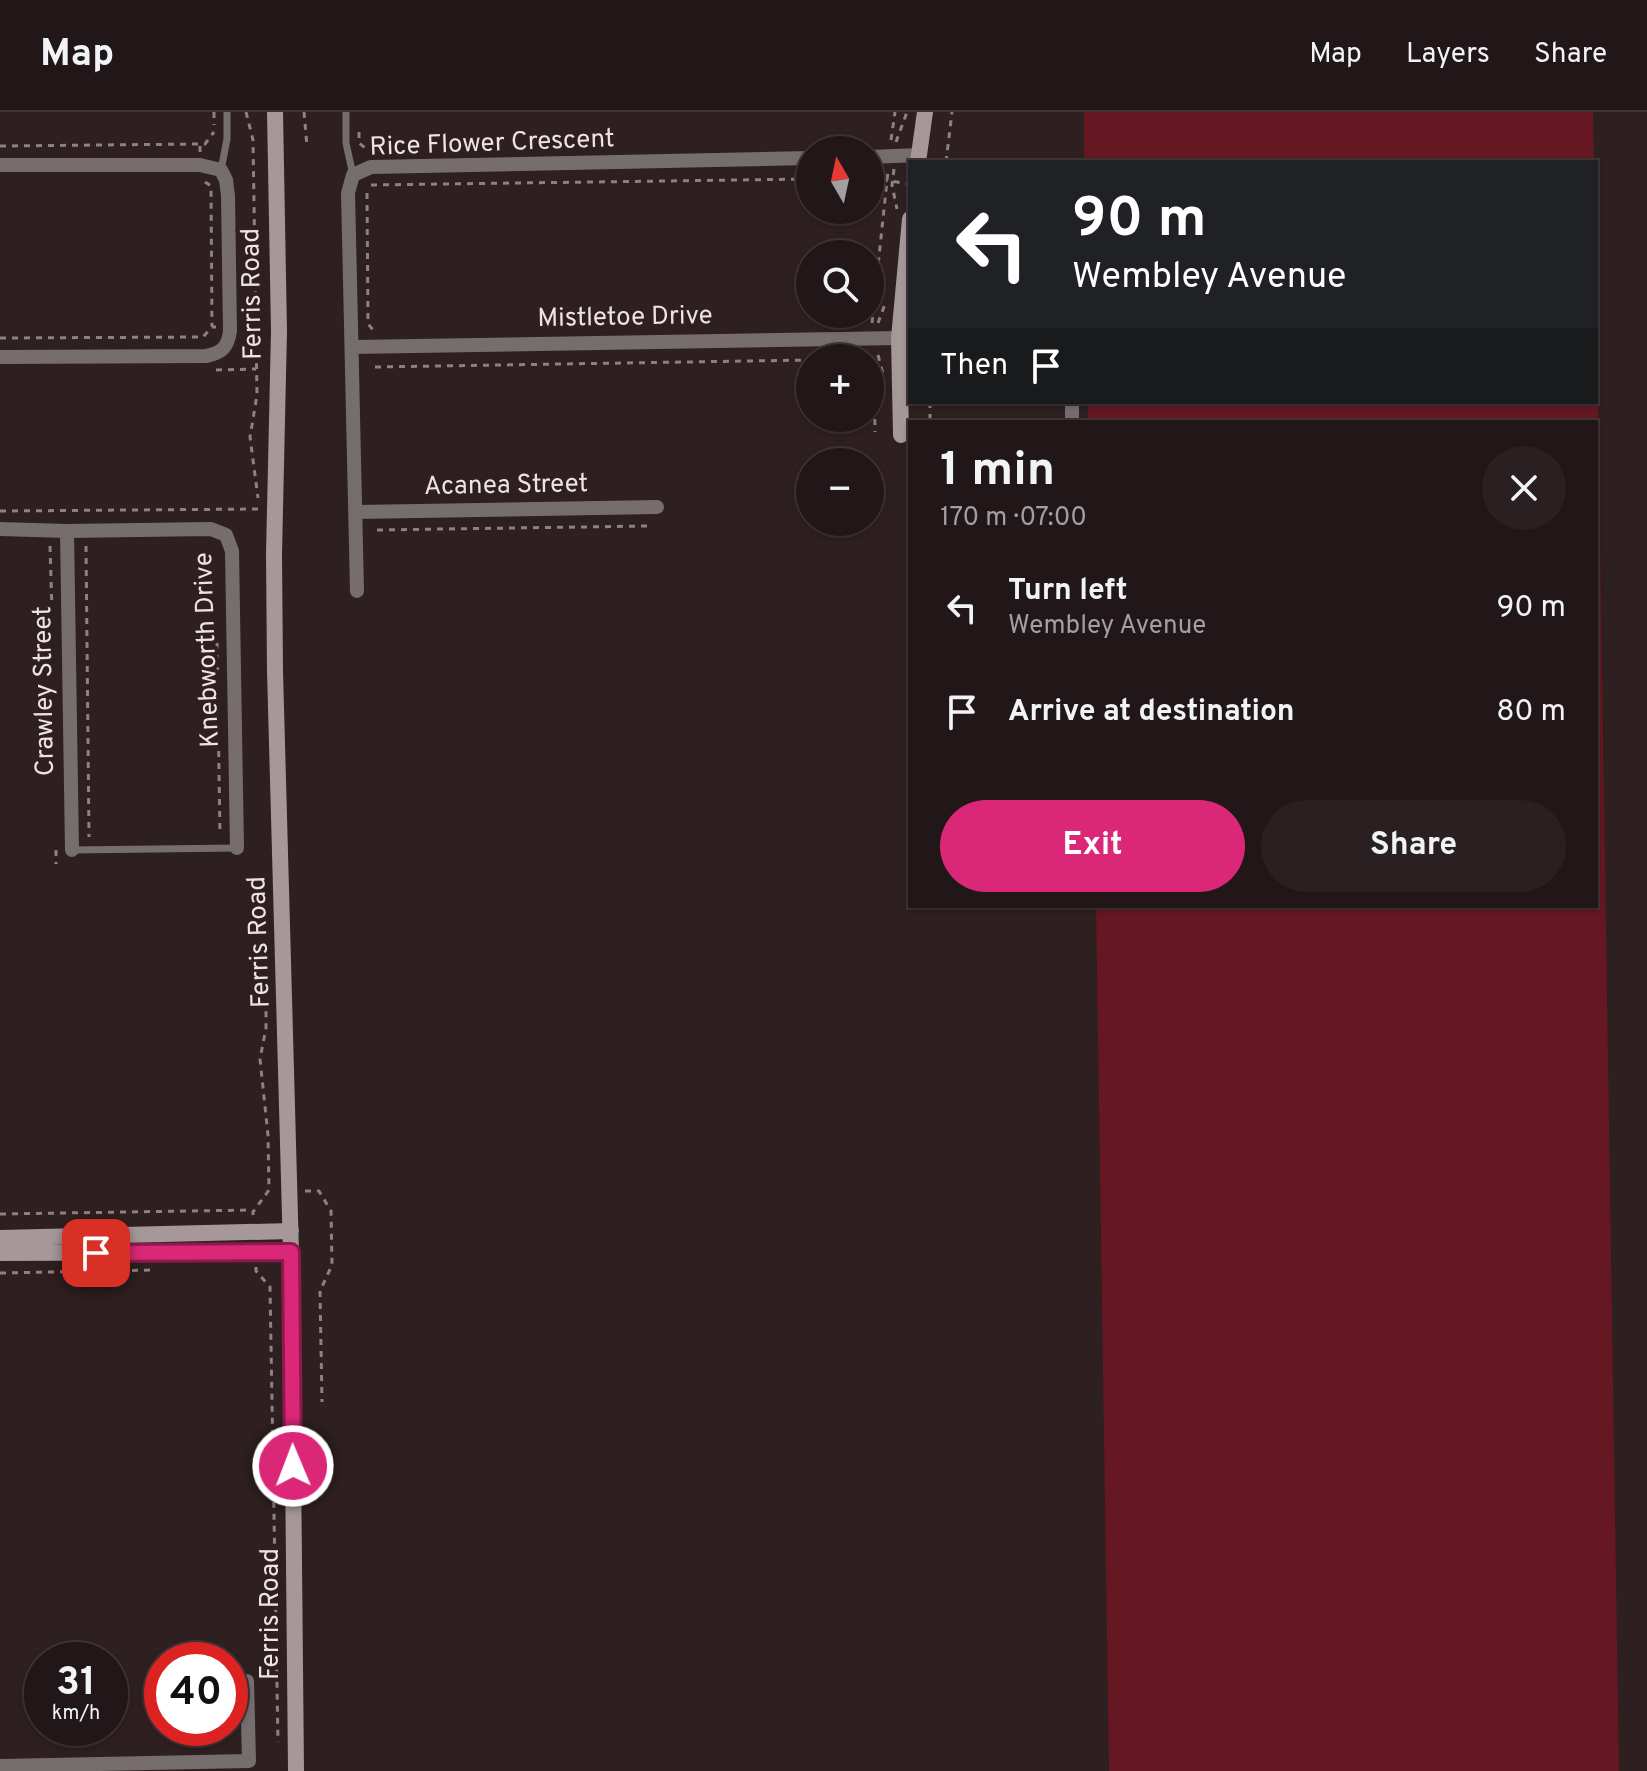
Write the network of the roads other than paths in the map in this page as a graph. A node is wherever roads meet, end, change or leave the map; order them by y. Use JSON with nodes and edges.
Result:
{"nodes":[{"id":1,"x":227,"y":112,"type":"edge"},
{"id":2,"x":275,"y":112,"type":"edge"},
{"id":3,"x":346,"y":112,"type":"edge"},
{"id":4,"x":925,"y":112,"type":"edge"},
{"id":5,"x":884,"y":157,"type":"edge"},
{"id":6,"x":796,"y":158,"type":"edge"},
{"id":7,"x":918,"y":158,"type":"edge"},
{"id":8,"x":0,"y":165,"type":"edge"},
{"id":9,"x":221,"y":170,"type":"junction"},
{"id":10,"x":353,"y":175,"type":"junction"},
{"id":11,"x":908,"y":241,"type":"edge"},
{"id":12,"x":899,"y":338,"type":"junction"},
{"id":13,"x":352,"y":347,"type":"junction"},
{"id":14,"x":0,"y":357,"type":"edge"},
{"id":15,"x":901,"y":435,"type":"dead end"},
{"id":16,"x":657,"y":507,"type":"dead end"},
{"id":17,"x":356,"y":512,"type":"junction"},
{"id":18,"x":0,"y":529,"type":"edge"},
{"id":19,"x":67,"y":539,"type":"junction"},
{"id":20,"x":357,"y":591,"type":"dead end"},
{"id":21,"x":237,"y":848,"type":"joint"},
{"id":22,"x":72,"y":850,"type":"joint"},
{"id":23,"x":291,"y":1231,"type":"junction"},
{"id":24,"x":0,"y":1238,"type":"edge"},
{"id":25,"x":291,"y":1252,"type":"junction"},
{"id":26,"x":0,"y":1253,"type":"edge"},
{"id":27,"x":248,"y":1724,"type":"edge"},
{"id":28,"x":0,"y":1766,"type":"edge"},
{"id":29,"x":249,"y":1766,"type":"edge"},
{"id":30,"x":296,"y":1771,"type":"edge"}],
"edges":[{"from":1,"to":9,"type":"lane"},
{"from":2,"to":23,"type":"street","name":"Ferris Road"},
{"from":3,"to":10,"type":"lane"},
{"from":4,"to":7,"type":"street"},
{"from":5,"to":7,"type":"street"},
{"from":6,"to":10,"type":"street","name":"Rice Flower Crescent"},
{"from":8,"to":9,"type":"street"},
{"from":9,"to":14,"type":"street"},
{"from":10,"to":13,"type":"street","name":"Rice Flower Crescent"},
{"from":11,"to":12,"type":"street"},
{"from":12,"to":13,"type":"street","name":"Mistletoe Drive"},
{"from":12,"to":15,"type":"street"},
{"from":13,"to":17,"type":"street","name":"Rice Flower Crescent"},
{"from":16,"to":17,"type":"street","name":"Acanea Street"},
{"from":17,"to":20,"type":"street","name":"Rice Flower Crescent"},
{"from":18,"to":19,"type":"street","name":"Knebworth Drive"},
{"from":19,"to":21,"type":"street","name":"Knebworth Drive"},
{"from":19,"to":22,"type":"street","name":"Crawley Street"},
{"from":21,"to":22,"type":"lane"},
{"from":23,"to":24,"type":"street"},
{"from":23,"to":25,"type":"street","name":"Ferris Road"},
{"from":25,"to":26,"type":"street"},
{"from":25,"to":30,"type":"street","name":"Ferris Road"},
{"from":27,"to":29,"type":"street"},
{"from":28,"to":29,"type":"street"}]}
